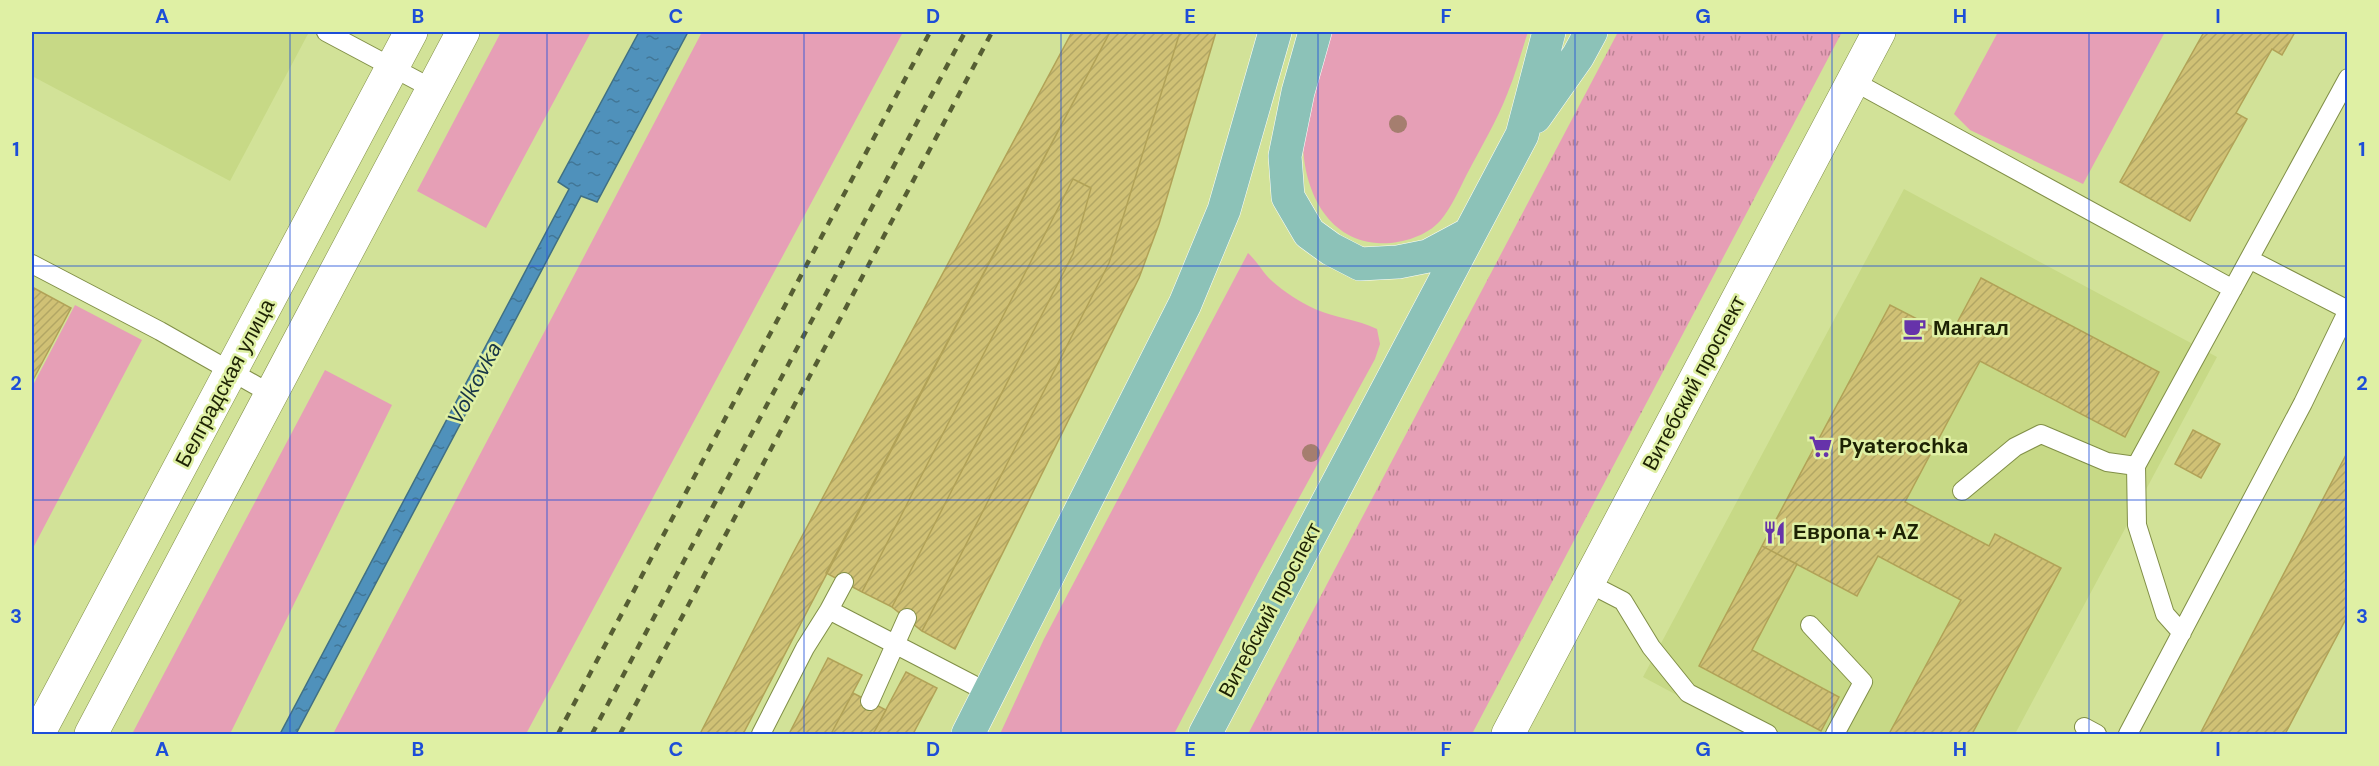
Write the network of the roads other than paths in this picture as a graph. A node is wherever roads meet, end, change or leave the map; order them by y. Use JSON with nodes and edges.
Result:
{"nodes":[{"id":1,"x":326,"y":32,"type":"edge"},
{"id":2,"x":411,"y":32,"type":"edge"},
{"id":3,"x":463,"y":32,"type":"edge"},
{"id":4,"x":1275,"y":32,"type":"edge"},
{"id":5,"x":1315,"y":32,"type":"edge"},
{"id":6,"x":1549,"y":32,"type":"edge"},
{"id":7,"x":1591,"y":32,"type":"edge"},
{"id":8,"x":1879,"y":32,"type":"edge"},
{"id":9,"x":392,"y":68,"type":"junction"},
{"id":10,"x":2348,"y":78,"type":"edge"},
{"id":11,"x":1853,"y":81,"type":"junction"},
{"id":12,"x":433,"y":89,"type":"junction"},
{"id":13,"x":1522,"y":135,"type":"junction"},
{"id":14,"x":1469,"y":234,"type":"junction"},
{"id":15,"x":2249,"y":259,"type":"junction"},
{"id":16,"x":32,"y":264,"type":"edge"},
{"id":17,"x":2233,"y":289,"type":"junction"},
{"id":18,"x":2348,"y":310,"type":"edge"},
{"id":19,"x":232,"y":372,"type":"junction"},
{"id":20,"x":271,"y":394,"type":"junction"},
{"id":21,"x":2136,"y":466,"type":"junction"},
{"id":22,"x":1962,"y":491,"type":"dead end"},
{"id":23,"x":844,"y":582,"type":"dead end"},
{"id":24,"x":1588,"y":583,"type":"junction"},
{"id":25,"x":830,"y":610,"type":"junction"},
{"id":26,"x":907,"y":618,"type":"dead end"},
{"id":27,"x":1810,"y":625,"type":"dead end"},
{"id":28,"x":2182,"y":633,"type":"junction"},
{"id":29,"x":894,"y":644,"type":"junction"},
{"id":30,"x":989,"y":693,"type":"junction"},
{"id":31,"x":870,"y":701,"type":"dead end"},
{"id":32,"x":38,"y":735,"type":"edge"},
{"id":33,"x":91,"y":735,"type":"edge"},
{"id":34,"x":761,"y":735,"type":"edge"},
{"id":35,"x":968,"y":735,"type":"edge"},
{"id":36,"x":1205,"y":735,"type":"edge"},
{"id":37,"x":1508,"y":735,"type":"edge"},
{"id":38,"x":1768,"y":735,"type":"edge"},
{"id":39,"x":1835,"y":735,"type":"edge"},
{"id":40,"x":2128,"y":735,"type":"edge"}],
"edges":[{"from":1,"to":9,"type":"lane"},
{"from":2,"to":9,"type":"street","name":"Белградская улица"},
{"from":3,"to":12,"type":"street"},
{"from":4,"to":30,"type":"main road"},
{"from":5,"to":14,"type":"main road"},
{"from":6,"to":13,"type":"main road","name":"Витебский проспект"},
{"from":7,"to":13,"type":"main road"},
{"from":8,"to":11,"type":"street","name":"Витебский проспект"},
{"from":9,"to":12,"type":"lane"},
{"from":9,"to":19,"type":"street","name":"Белградская улица"},
{"from":10,"to":15,"type":"lane"},
{"from":11,"to":17,"type":"lane"},
{"from":11,"to":24,"type":"street","name":"Витебский проспект"},
{"from":12,"to":20,"type":"street"},
{"from":13,"to":14,"type":"main road","name":"Витебский проспект"},
{"from":14,"to":36,"type":"main road","name":"Витебский проспект"},
{"from":15,"to":17,"type":"lane"},
{"from":15,"to":18,"type":"lane"},
{"from":16,"to":19,"type":"lane"},
{"from":17,"to":21,"type":"lane"},
{"from":18,"to":28,"type":"lane"},
{"from":19,"to":20,"type":"lane"},
{"from":19,"to":32,"type":"street","name":"Белградская улица"},
{"from":20,"to":33,"type":"street"},
{"from":21,"to":22,"type":"lane"},
{"from":21,"to":28,"type":"lane"},
{"from":23,"to":25,"type":"lane"},
{"from":24,"to":37,"type":"street","name":"Витебский проспект"},
{"from":24,"to":38,"type":"lane"},
{"from":25,"to":29,"type":"lane"},
{"from":25,"to":34,"type":"lane"},
{"from":26,"to":29,"type":"lane"},
{"from":27,"to":39,"type":"lane"},
{"from":28,"to":40,"type":"lane"},
{"from":29,"to":30,"type":"lane"},
{"from":29,"to":31,"type":"lane"},
{"from":30,"to":35,"type":"main road"}]}
